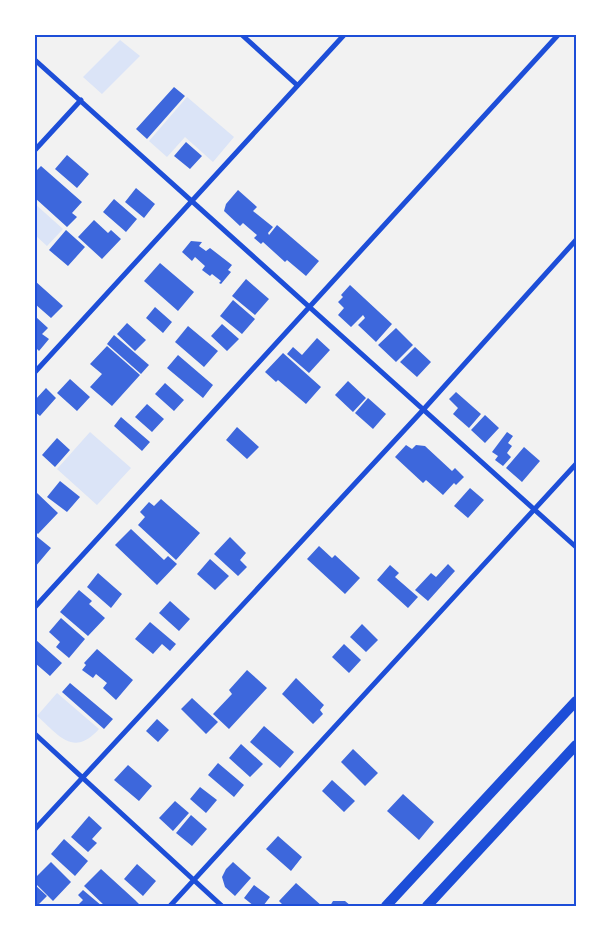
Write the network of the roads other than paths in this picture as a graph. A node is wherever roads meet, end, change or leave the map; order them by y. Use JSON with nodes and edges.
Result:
{"nodes":[{"id":1,"x":242,"y":35,"type":"edge"},
{"id":2,"x":344,"y":35,"type":"edge"},
{"id":3,"x":558,"y":35,"type":"edge"},
{"id":4,"x":35,"y":60,"type":"edge"},
{"id":5,"x":297,"y":85,"type":"junction"},
{"id":6,"x":81,"y":100,"type":"junction"},
{"id":7,"x":35,"y":150,"type":"edge"},
{"id":8,"x":191,"y":202,"type":"junction"},
{"id":9,"x":576,"y":240,"type":"edge"},
{"id":10,"x":308,"y":307,"type":"junction"},
{"id":11,"x":35,"y":372,"type":"edge"},
{"id":12,"x":423,"y":410,"type":"junction"},
{"id":13,"x":576,"y":464,"type":"edge"},
{"id":14,"x":534,"y":510,"type":"junction"},
{"id":15,"x":576,"y":547,"type":"edge"},
{"id":16,"x":35,"y":608,"type":"edge"},
{"id":17,"x":576,"y":701,"type":"edge"},
{"id":18,"x":35,"y":734,"type":"edge"},
{"id":19,"x":576,"y":745,"type":"edge"},
{"id":20,"x":82,"y":778,"type":"junction"},
{"id":21,"x":35,"y":828,"type":"edge"},
{"id":22,"x":194,"y":880,"type":"junction"},
{"id":23,"x":170,"y":906,"type":"edge"},
{"id":24,"x":222,"y":906,"type":"edge"},
{"id":25,"x":386,"y":906,"type":"edge"},
{"id":26,"x":427,"y":906,"type":"edge"}],
"edges":[{"from":1,"to":5,"type":"street"},
{"from":2,"to":5,"type":"street"},
{"from":3,"to":10,"type":"street"},
{"from":4,"to":6,"type":"street"},
{"from":5,"to":8,"type":"street"},
{"from":6,"to":7,"type":"street"},
{"from":6,"to":8,"type":"street"},
{"from":8,"to":10,"type":"street"},
{"from":8,"to":11,"type":"street"},
{"from":9,"to":12,"type":"street"},
{"from":10,"to":12,"type":"street"},
{"from":10,"to":16,"type":"street"},
{"from":12,"to":14,"type":"street"},
{"from":12,"to":20,"type":"street"},
{"from":13,"to":14,"type":"street"},
{"from":14,"to":15,"type":"street"},
{"from":14,"to":22,"type":"street"},
{"from":17,"to":25,"type":"main road"},
{"from":18,"to":20,"type":"street"},
{"from":19,"to":26,"type":"main road"},
{"from":20,"to":21,"type":"street"},
{"from":20,"to":22,"type":"street"},
{"from":22,"to":23,"type":"street"},
{"from":22,"to":24,"type":"street"}]}
